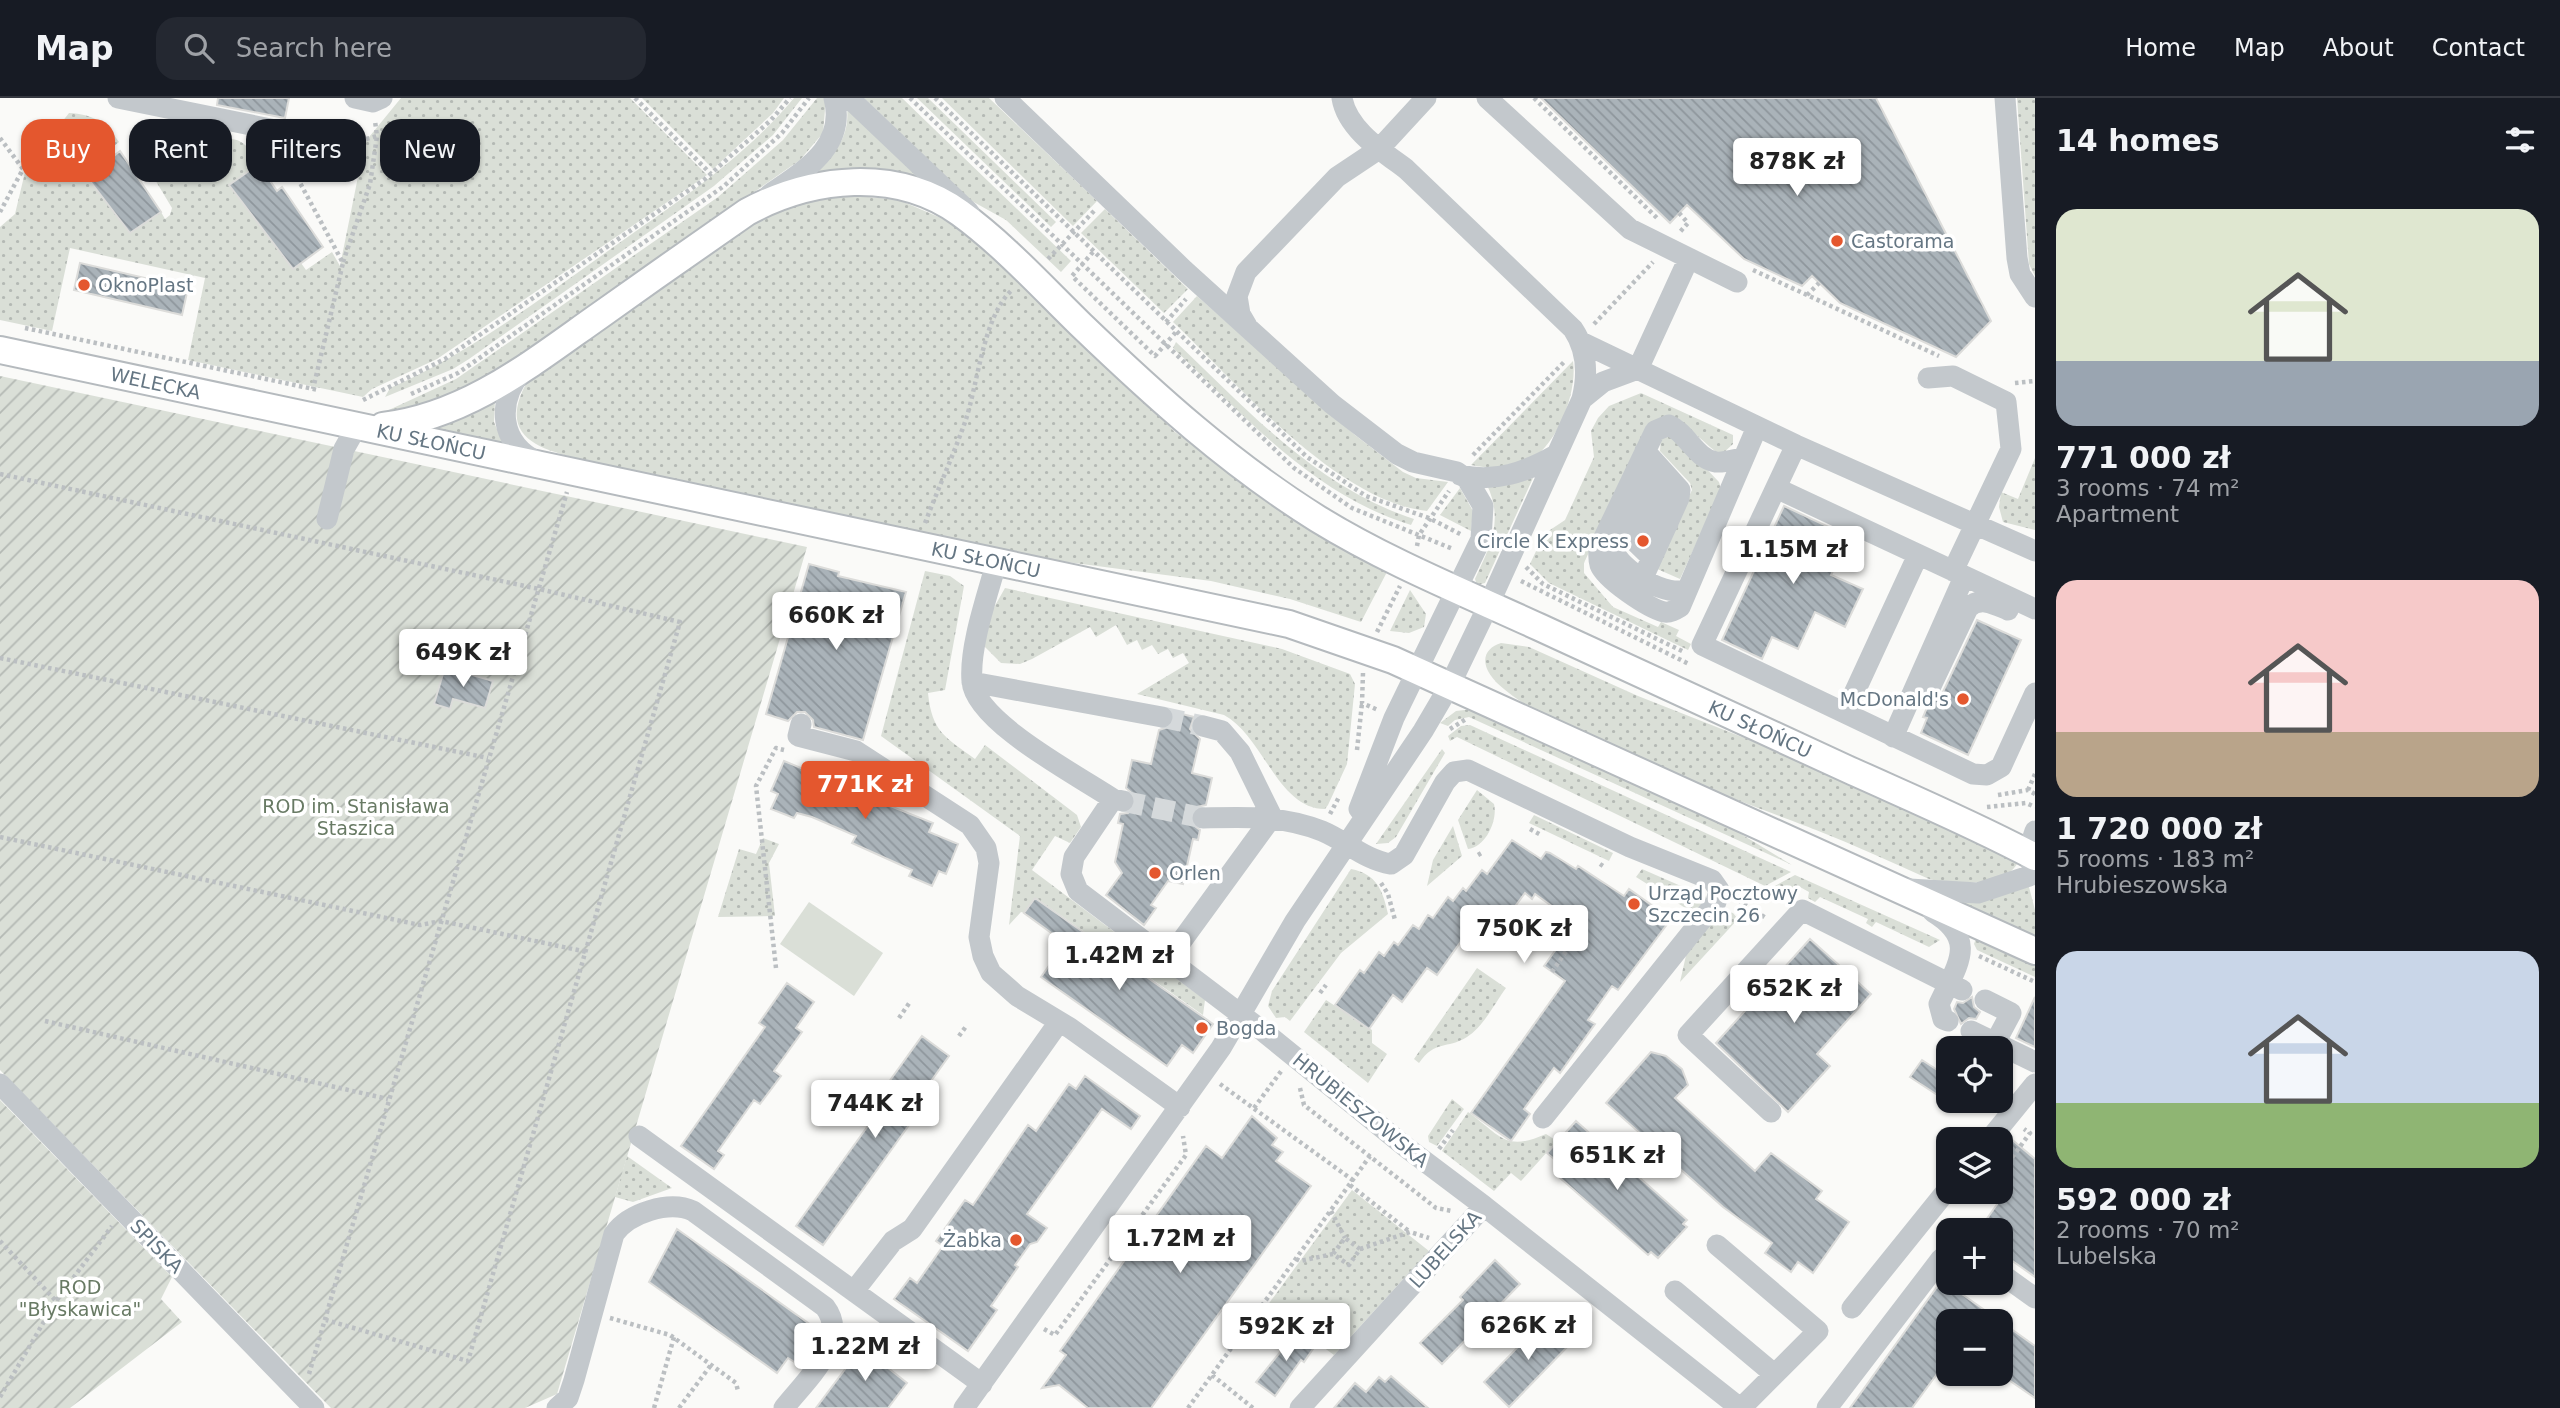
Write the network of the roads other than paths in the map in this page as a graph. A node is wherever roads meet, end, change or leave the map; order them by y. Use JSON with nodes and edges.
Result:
{"nodes":[{"id":1,"x":118,"y":98,"type":"edge"},
{"id":2,"x":834,"y":98,"type":"edge"},
{"id":3,"x":849,"y":98,"type":"edge"},
{"id":4,"x":1005,"y":98,"type":"edge"},
{"id":5,"x":1342,"y":98,"type":"edge"},
{"id":6,"x":1426,"y":98,"type":"edge"},
{"id":7,"x":1487,"y":98,"type":"edge"},
{"id":8,"x":2005,"y":98,"type":"edge"},
{"id":9,"x":246,"y":125,"type":"edge"},
{"id":10,"x":1379,"y":149,"type":"junction"},
{"id":11,"x":747,"y":212,"type":"junction"},
{"id":12,"x":1681,"y":246,"type":"junction"},
{"id":13,"x":1004,"y":250,"type":"junction"},
{"id":14,"x":1246,"y":272,"type":"junction"},
{"id":15,"x":1743,"y":275,"type":"road end"},
{"id":16,"x":1197,"y":282,"type":"junction"},
{"id":17,"x":2035,"y":297,"type":"edge"},
{"id":18,"x":1257,"y":338,"type":"junction"},
{"id":19,"x":1581,"y":342,"type":"junction"},
{"id":20,"x":0,"y":350,"type":"edge"},
{"id":21,"x":530,"y":364,"type":"junction"},
{"id":22,"x":1647,"y":374,"type":"junction"},
{"id":23,"x":1928,"y":377,"type":"dead end"},
{"id":24,"x":1582,"y":399,"type":"junction"},
{"id":25,"x":313,"y":417,"type":"joint"},
{"id":26,"x":363,"y":417,"type":"junction"},
{"id":27,"x":1757,"y":427,"type":"junction"},
{"id":28,"x":1796,"y":445,"type":"junction"},
{"id":29,"x":1556,"y":455,"type":"junction"},
{"id":30,"x":1744,"y":458,"type":"junction"},
{"id":31,"x":561,"y":468,"type":"junction"},
{"id":32,"x":1460,"y":475,"type":"junction"},
{"id":33,"x":1638,"y":486,"type":"junction"},
{"id":34,"x":1776,"y":488,"type":"junction"},
{"id":35,"x":327,"y":519,"type":"dead end"},
{"id":36,"x":1974,"y":527,"type":"junction"},
{"id":37,"x":1664,"y":532,"type":"junction"},
{"id":38,"x":2035,"y":551,"type":"edge"},
{"id":39,"x":1918,"y":555,"type":"junction"},
{"id":40,"x":996,"y":560,"type":"junction"},
{"id":41,"x":1958,"y":574,"type":"junction"},
{"id":42,"x":1638,"y":588,"type":"junction"},
{"id":43,"x":1458,"y":590,"type":"junction"},
{"id":44,"x":1489,"y":604,"type":"junction"},
{"id":45,"x":2035,"y":609,"type":"edge"},
{"id":46,"x":2035,"y":623,"type":"edge"},
{"id":47,"x":1417,"y":670,"type":"junction"},
{"id":48,"x":972,"y":682,"type":"junction"},
{"id":49,"x":1450,"y":685,"type":"junction"},
{"id":50,"x":1913,"y":690,"type":"junction"},
{"id":51,"x":2035,"y":693,"type":"edge"},
{"id":52,"x":1845,"y":713,"type":"junction"},
{"id":53,"x":1162,"y":717,"type":"tunnel mouth"},
{"id":54,"x":801,"y":724,"type":"dead end"},
{"id":55,"x":1203,"y":726,"type":"tunnel mouth"},
{"id":56,"x":1893,"y":737,"type":"junction"},
{"id":57,"x":1272,"y":817,"type":"junction"},
{"id":58,"x":1203,"y":818,"type":"tunnel mouth"},
{"id":59,"x":1346,"y":843,"type":"junction"},
{"id":60,"x":2034,"y":862,"type":"edge"},
{"id":61,"x":1886,"y":883,"type":"junction"},
{"id":62,"x":2035,"y":951,"type":"edge"},
{"id":63,"x":1167,"y":961,"type":"junction"},
{"id":64,"x":1955,"y":987,"type":"junction"},
{"id":65,"x":1985,"y":1000,"type":"dead end"},
{"id":66,"x":1234,"y":1009,"type":"junction"},
{"id":67,"x":1948,"y":1021,"type":"dead end"},
{"id":68,"x":1059,"y":1022,"type":"junction"},
{"id":69,"x":1971,"y":1031,"type":"dead end"},
{"id":70,"x":1981,"y":1036,"type":"edge"},
{"id":71,"x":1999,"y":1036,"type":"edge"},
{"id":72,"x":2013,"y":1052,"type":"edge"},
{"id":73,"x":2035,"y":1062,"type":"edge"},
{"id":74,"x":0,"y":1084,"type":"edge"},
{"id":75,"x":2035,"y":1084,"type":"edge"},
{"id":76,"x":1771,"y":1112,"type":"dead end"},
{"id":77,"x":1181,"y":1117,"type":"junction"},
{"id":78,"x":1543,"y":1118,"type":"dead end"},
{"id":79,"x":2000,"y":1127,"type":"edge"},
{"id":80,"x":639,"y":1136,"type":"dead end"},
{"id":81,"x":1936,"y":1204,"type":"edge"},
{"id":82,"x":1484,"y":1206,"type":"junction"},
{"id":83,"x":1717,"y":1245,"type":"dead end"},
{"id":84,"x":1936,"y":1266,"type":"edge"},
{"id":85,"x":2013,"y":1282,"type":"edge"},
{"id":86,"x":854,"y":1291,"type":"junction"},
{"id":87,"x":1675,"y":1291,"type":"dead end"},
{"id":88,"x":2035,"y":1298,"type":"edge"},
{"id":89,"x":1852,"y":1308,"type":"dead end"},
{"id":90,"x":1774,"y":1374,"type":"junction"},
{"id":91,"x":982,"y":1384,"type":"junction"},
{"id":92,"x":308,"y":1402,"type":"edge"},
{"id":93,"x":557,"y":1408,"type":"edge"},
{"id":94,"x":785,"y":1408,"type":"edge"},
{"id":95,"x":964,"y":1408,"type":"edge"},
{"id":96,"x":1300,"y":1408,"type":"edge"},
{"id":97,"x":1740,"y":1408,"type":"edge"},
{"id":98,"x":1828,"y":1408,"type":"edge"}],
"edges":[{"from":1,"to":9,"type":"street"},
{"from":2,"to":11,"type":"street","name":"KU SŁOŃCU"},
{"from":3,"to":13,"type":"street","name":"KU SŁOŃCU"},
{"from":4,"to":16,"type":"street"},
{"from":5,"to":10,"type":"street"},
{"from":6,"to":10,"type":"street"},
{"from":7,"to":12,"type":"street"},
{"from":8,"to":17,"type":"street"},
{"from":10,"to":14,"type":"street"},
{"from":10,"to":19,"type":"street"},
{"from":11,"to":13,"type":"main road","name":"KU SŁOŃCU"},
{"from":11,"to":21,"type":"main road","name":"KU SŁOŃCU"},
{"from":12,"to":15,"type":"street"},
{"from":12,"to":22,"type":"street"},
{"from":13,"to":43,"type":"main road","name":"KU SŁOŃCU"},
{"from":14,"to":16,"type":"street"},
{"from":14,"to":18,"type":"street"},
{"from":16,"to":18,"type":"street"},
{"from":18,"to":32,"type":"street"},
{"from":19,"to":22,"type":"street"},
{"from":19,"to":24,"type":"street"},
{"from":20,"to":25,"type":"main road","name":"WELECKA"},
{"from":21,"to":26,"type":"main road","name":"KU SŁOŃCU"},
{"from":21,"to":31,"type":"street","name":"KU SŁOŃCU"},
{"from":22,"to":24,"type":"street"},
{"from":22,"to":27,"type":"street"},
{"from":23,"to":36,"type":"street"},
{"from":24,"to":29,"type":"street"},
{"from":25,"to":26,"type":"main road","name":"KU SŁOŃCU"},
{"from":26,"to":31,"type":"main road","name":"KU SŁOŃCU"},
{"from":26,"to":35,"type":"street"},
{"from":27,"to":28,"type":"street"},
{"from":27,"to":30,"type":"street"},
{"from":28,"to":34,"type":"street"},
{"from":28,"to":36,"type":"street"},
{"from":29,"to":32,"type":"street"},
{"from":29,"to":44,"type":"street"},
{"from":30,"to":33,"type":"street"},
{"from":30,"to":42,"type":"street"},
{"from":31,"to":40,"type":"main road","name":"KU SŁOŃCU"},
{"from":32,"to":43,"type":"street"},
{"from":33,"to":37,"type":"street"},
{"from":33,"to":37,"type":"street"},
{"from":33,"to":37,"type":"street"},
{"from":33,"to":42,"type":"street"},
{"from":33,"to":42,"type":"street"},
{"from":34,"to":39,"type":"street"},
{"from":34,"to":52,"type":"street"},
{"from":36,"to":38,"type":"street"},
{"from":36,"to":41,"type":"street"},
{"from":37,"to":42,"type":"street"},
{"from":39,"to":41,"type":"street"},
{"from":39,"to":52,"type":"street"},
{"from":40,"to":47,"type":"main road","name":"KU SŁOŃCU"},
{"from":40,"to":48,"type":"street"},
{"from":41,"to":45,"type":"street"},
{"from":41,"to":50,"type":"street"},
{"from":43,"to":44,"type":"main road","name":"KU SŁOŃCU"},
{"from":43,"to":47,"type":"street"},
{"from":44,"to":49,"type":"street"},
{"from":44,"to":60,"type":"main road","name":"KU SŁOŃCU"},
{"from":46,"to":50,"type":"street"},
{"from":47,"to":49,"type":"main road","name":"KU SŁOŃCU"},
{"from":47,"to":59,"type":"street"},
{"from":48,"to":53,"type":"street"},
{"from":48,"to":63,"type":"street","name":"HRUBIESZOWSKA"},
{"from":49,"to":59,"type":"street"},
{"from":49,"to":61,"type":"main road","name":"KU SŁOŃCU"},
{"from":50,"to":56,"type":"street"},
{"from":51,"to":56,"type":"street"},
{"from":52,"to":56,"type":"street"},
{"from":54,"to":68,"type":"street"},
{"from":55,"to":57,"type":"street"},
{"from":57,"to":58,"type":"street"},
{"from":57,"to":59,"type":"street"},
{"from":57,"to":63,"type":"street"},
{"from":59,"to":66,"type":"street"},
{"from":59,"to":78,"type":"street"},
{"from":60,"to":61,"type":"street","name":"KU SŁOŃCU"},
{"from":61,"to":62,"type":"main road","name":"KU SŁOŃCU"},
{"from":61,"to":64,"type":"street"},
{"from":63,"to":66,"type":"street","name":"HRUBIESZOWSKA"},
{"from":64,"to":67,"type":"street"},
{"from":64,"to":76,"type":"street"},
{"from":65,"to":71,"type":"street"},
{"from":66,"to":77,"type":"street"},
{"from":66,"to":82,"type":"street","name":"HRUBIESZOWSKA"},
{"from":68,"to":77,"type":"street"},
{"from":68,"to":86,"type":"street"},
{"from":69,"to":70,"type":"street"},
{"from":72,"to":73,"type":"street"},
{"from":74,"to":92,"type":"street","name":"SPISKA"},
{"from":75,"to":79,"type":"street"},
{"from":77,"to":91,"type":"street"},
{"from":80,"to":86,"type":"street"},
{"from":81,"to":89,"type":"street"},
{"from":82,"to":96,"type":"street","name":"LUBELSKA"},
{"from":82,"to":97,"type":"street","name":"LUBELSKA"},
{"from":83,"to":90,"type":"street"},
{"from":84,"to":98,"type":"street"},
{"from":85,"to":88,"type":"street"},
{"from":86,"to":91,"type":"street"},
{"from":87,"to":90,"type":"street"},
{"from":90,"to":97,"type":"street"},
{"from":91,"to":95,"type":"street"},
{"from":93,"to":94,"type":"street"}]}
